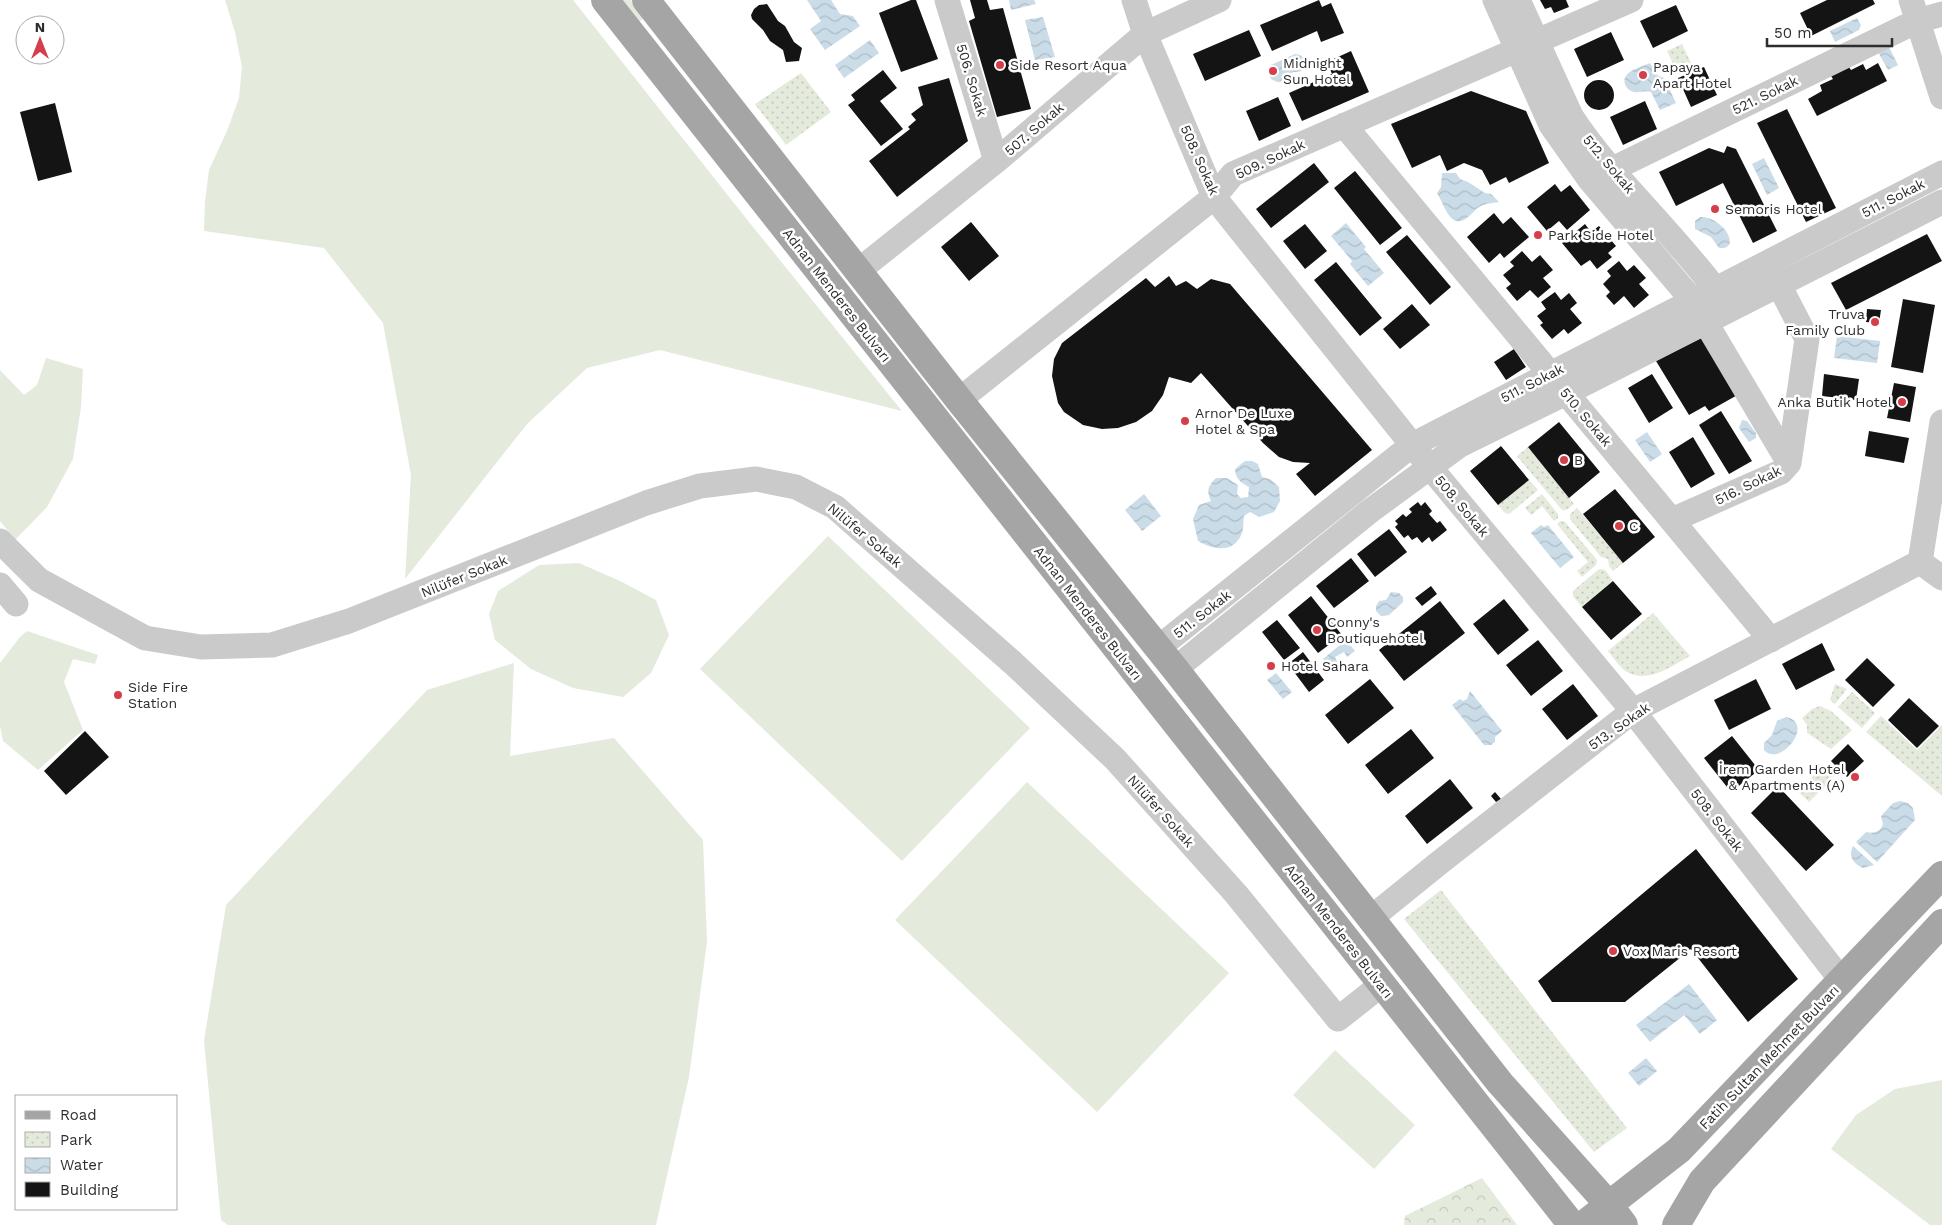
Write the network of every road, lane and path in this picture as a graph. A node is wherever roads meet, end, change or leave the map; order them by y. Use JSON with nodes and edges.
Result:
{"nodes":[{"id":1,"x":605,"y":0,"type":"edge"},
{"id":2,"x":646,"y":0,"type":"edge"},
{"id":3,"x":947,"y":0,"type":"edge"},
{"id":4,"x":1134,"y":0,"type":"edge"},
{"id":5,"x":1219,"y":0,"type":"edge"},
{"id":6,"x":1496,"y":0,"type":"edge"},
{"id":7,"x":1518,"y":0,"type":"edge"},
{"id":8,"x":1631,"y":0,"type":"edge"},
{"id":9,"x":1914,"y":10,"type":"edge"},
{"id":10,"x":1942,"y":14,"type":"edge"},
{"id":11,"x":1145,"y":34,"type":"junction"},
{"id":12,"x":1527,"y":46,"type":"junction"},
{"id":13,"x":1942,"y":97,"type":"edge"},
{"id":14,"x":1344,"y":125,"type":"junction"},
{"id":15,"x":996,"y":161,"type":"junction"},
{"id":16,"x":1942,"y":173,"type":"edge"},
{"id":17,"x":1601,"y":175,"type":"junction"},
{"id":18,"x":1214,"y":197,"type":"junction"},
{"id":19,"x":1942,"y":202,"type":"edge"},
{"id":20,"x":858,"y":272,"type":"junction"},
{"id":21,"x":1779,"y":285,"type":"junction"},
{"id":22,"x":1715,"y":289,"type":"junction"},
{"id":23,"x":1728,"y":310,"type":"junction"},
{"id":24,"x":1699,"y":311,"type":"junction"},
{"id":25,"x":1549,"y":373,"type":"junction"},
{"id":26,"x":1566,"y":393,"type":"junction"},
{"id":27,"x":959,"y":400,"type":"junction"},
{"id":28,"x":1941,"y":436,"type":"edge"},
{"id":29,"x":1412,"y":445,"type":"junction"},
{"id":30,"x":1789,"y":463,"type":"junction"},
{"id":31,"x":1429,"y":466,"type":"junction"},
{"id":32,"x":1672,"y":520,"type":"junction"},
{"id":33,"x":0,"y":541,"type":"edge"},
{"id":34,"x":1920,"y":562,"type":"junction"},
{"id":35,"x":1942,"y":578,"type":"edge"},
{"id":36,"x":0,"y":585,"type":"edge"},
{"id":37,"x":16,"y":604,"type":"dead end"},
{"id":38,"x":1771,"y":640,"type":"junction"},
{"id":39,"x":1166,"y":658,"type":"junction"},
{"id":40,"x":1633,"y":711,"type":"junction"},
{"id":41,"x":1942,"y":875,"type":"edge"},
{"id":42,"x":1371,"y":918,"type":"junction"},
{"id":43,"x":1942,"y":923,"type":"edge"},
{"id":44,"x":1842,"y":981,"type":"junction"},
{"id":45,"x":1381,"y":984,"type":"junction"},
{"id":46,"x":1616,"y":1215,"type":"edge"},
{"id":47,"x":1572,"y":1225,"type":"edge"},
{"id":48,"x":1582,"y":1225,"type":"edge"},
{"id":49,"x":1676,"y":1225,"type":"edge"}],
"edges":[{"from":1,"to":45,"type":"main road","name":"Adnan Menderes Bulvarı"},
{"from":2,"to":20,"type":"main road"},
{"from":3,"to":15,"type":"street","name":"506. Sokak"},
{"from":4,"to":11,"type":"street","name":"508. Sokak"},
{"from":5,"to":11,"type":"street","name":"507. Sokak"},
{"from":6,"to":12,"type":"street","name":"512. Sokak"},
{"from":7,"to":12,"type":"street","name":"512. Sokak"},
{"from":8,"to":12,"type":"street","name":"509. Sokak"},
{"from":9,"to":10,"type":"street","name":"521. Sokak"},
{"from":9,"to":13,"type":"street"},
{"from":9,"to":17,"type":"street","name":"521. Sokak"},
{"from":11,"to":15,"type":"street","name":"507. Sokak"},
{"from":11,"to":18,"type":"street","name":"508. Sokak"},
{"from":12,"to":14,"type":"street","name":"509. Sokak"},
{"from":12,"to":17,"type":"street","name":"512. Sokak"},
{"from":14,"to":18,"type":"street","name":"509. Sokak"},
{"from":14,"to":25,"type":"street","name":"510. Sokak"},
{"from":15,"to":20,"type":"street","name":"507. Sokak"},
{"from":16,"to":22,"type":"street","name":"511. Sokak"},
{"from":17,"to":22,"type":"street","name":"512. Sokak"},
{"from":17,"to":24,"type":"street","name":"512. Sokak"},
{"from":18,"to":27,"type":"street","name":"509. Sokak"},
{"from":18,"to":29,"type":"street","name":"508. Sokak"},
{"from":19,"to":21,"type":"street","name":"511. Sokak"},
{"from":20,"to":27,"type":"main road"},
{"from":21,"to":23,"type":"street","name":"511. Sokak"},
{"from":21,"to":30,"type":"street","name":"516. Sokak"},
{"from":22,"to":23,"type":"street","name":"512. Sokak"},
{"from":22,"to":24,"type":"street","name":"511. Sokak"},
{"from":23,"to":24,"type":"street","name":"511. Sokak"},
{"from":24,"to":25,"type":"street","name":"511. Sokak"},
{"from":24,"to":26,"type":"street","name":"511. Sokak"},
{"from":24,"to":30,"type":"street","name":"512. Sokak"},
{"from":25,"to":26,"type":"street","name":"510. Sokak"},
{"from":25,"to":29,"type":"street","name":"511. Sokak"},
{"from":26,"to":31,"type":"street","name":"511. Sokak"},
{"from":26,"to":32,"type":"street","name":"510. Sokak"},
{"from":27,"to":39,"type":"main road"},
{"from":28,"to":34,"type":"street"},
{"from":29,"to":31,"type":"street","name":"508. Sokak"},
{"from":29,"to":39,"type":"street","name":"511. Sokak"},
{"from":30,"to":32,"type":"street","name":"516. Sokak"},
{"from":31,"to":39,"type":"street","name":"511. Sokak"},
{"from":31,"to":40,"type":"street","name":"508. Sokak"},
{"from":32,"to":38,"type":"street","name":"510. Sokak"},
{"from":33,"to":45,"type":"street","name":"Nilüfer Sokak"},
{"from":34,"to":35,"type":"street"},
{"from":34,"to":38,"type":"street","name":"513. Sokak"},
{"from":36,"to":37,"type":"street"},
{"from":38,"to":40,"type":"street","name":"513. Sokak"},
{"from":39,"to":42,"type":"main road"},
{"from":40,"to":42,"type":"street","name":"513. Sokak"},
{"from":40,"to":44,"type":"street","name":"508. Sokak"},
{"from":41,"to":44,"type":"main road","name":"Fatih Sultan Mehmet Bulvarı"},
{"from":42,"to":46,"type":"main road"},
{"from":43,"to":49,"type":"main road"},
{"from":44,"to":46,"type":"main road","name":"Fatih Sultan Mehmet Bulvarı"},
{"from":45,"to":47,"type":"main road","name":"Adnan Menderes Bulvarı"},
{"from":46,"to":48,"type":"main road","name":"Fatih Sultan Mehmet Bulvarı"}]}
